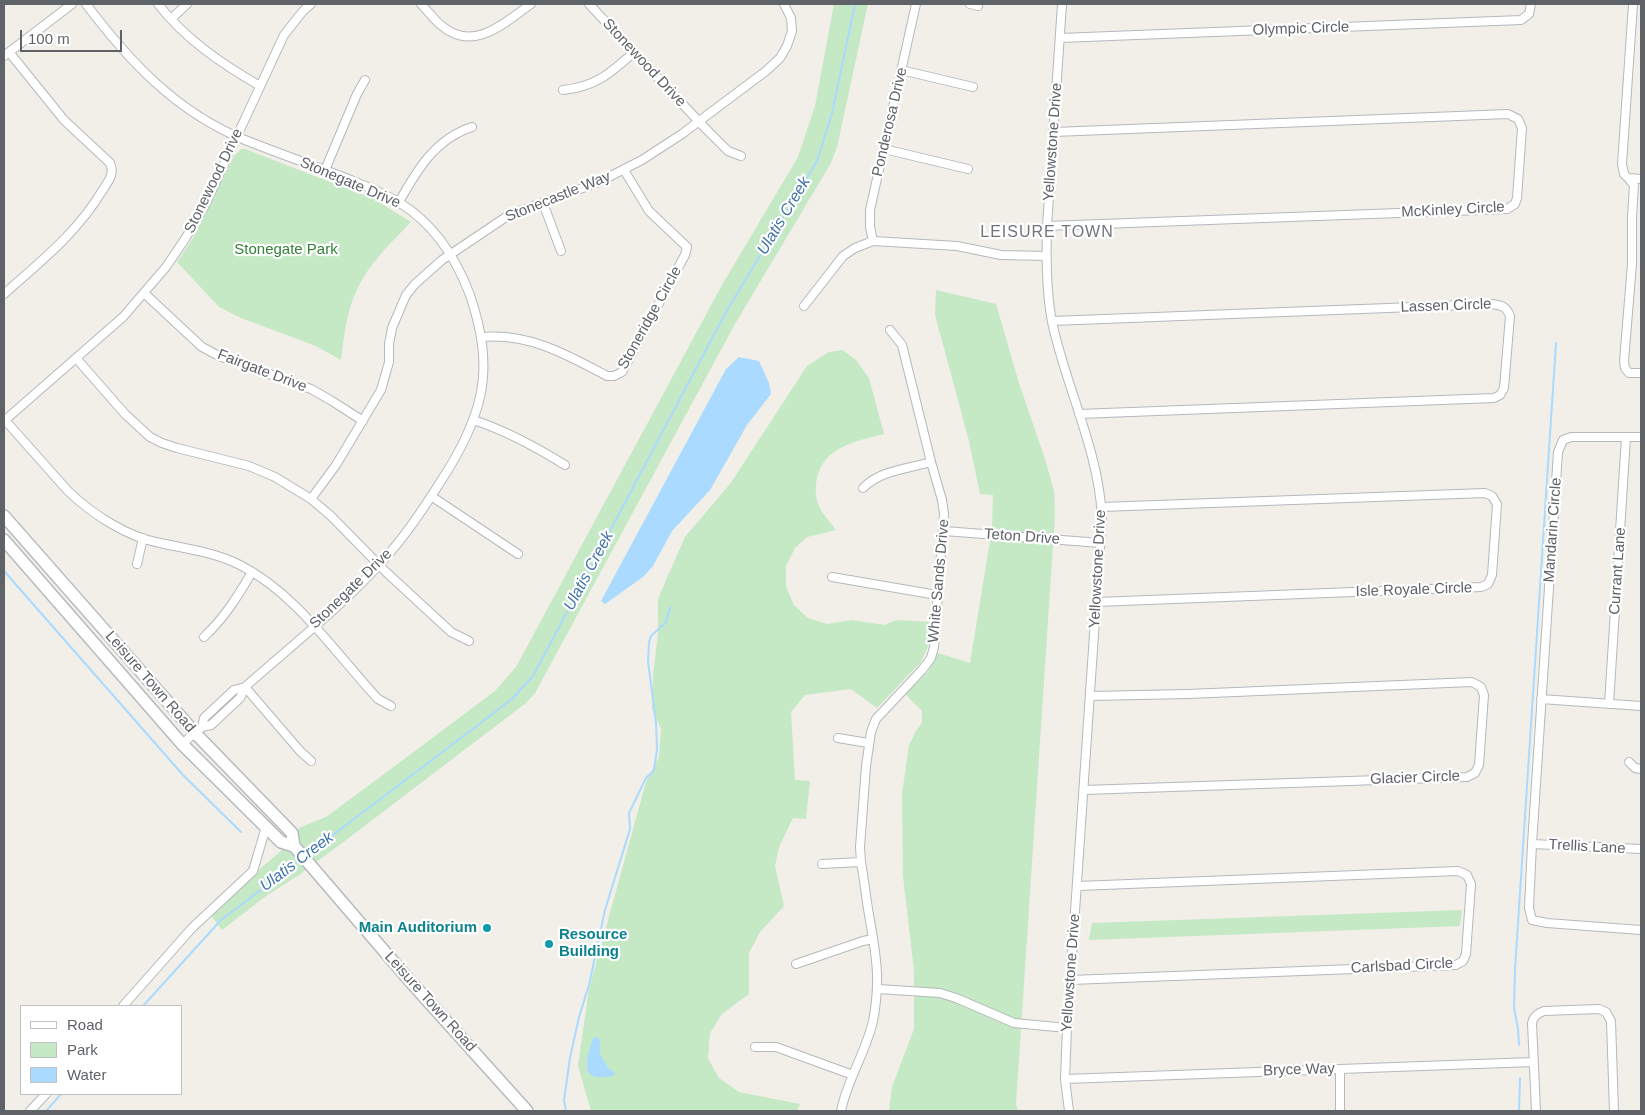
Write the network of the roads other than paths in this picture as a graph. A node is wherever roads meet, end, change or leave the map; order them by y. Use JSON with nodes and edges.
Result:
{"nodes":[{"id":1,"x":72,"y":4,"type":"edge"},
{"id":2,"x":86,"y":4,"type":"edge"},
{"id":3,"x":158,"y":4,"type":"edge"},
{"id":4,"x":187,"y":4,"type":"edge"},
{"id":5,"x":311,"y":4,"type":"edge"},
{"id":6,"x":421,"y":4,"type":"edge"},
{"id":7,"x":531,"y":4,"type":"edge"},
{"id":8,"x":589,"y":4,"type":"edge"},
{"id":9,"x":784,"y":4,"type":"edge"},
{"id":10,"x":916,"y":4,"type":"edge"},
{"id":11,"x":1062,"y":4,"type":"edge"},
{"id":12,"x":1531,"y":4,"type":"edge"},
{"id":13,"x":1633,"y":4,"type":"edge"},
{"id":14,"x":171,"y":19,"type":"junction"},
{"id":15,"x":1060,"y":38,"type":"junction"},
{"id":16,"x":634,"y":52,"type":"junction"},
{"id":17,"x":6,"y":54,"type":"edge"},
{"id":18,"x":901,"y":70,"type":"junction"},
{"id":19,"x":365,"y":80,"type":"dead end"},
{"id":20,"x":260,"y":86,"type":"junction"},
{"id":21,"x":973,"y":87,"type":"dead end"},
{"id":22,"x":563,"y":90,"type":"dead end"},
{"id":23,"x":698,"y":121,"type":"junction"},
{"id":24,"x":472,"y":127,"type":"dead end"},
{"id":25,"x":1054,"y":132,"type":"junction"},
{"id":26,"x":236,"y":136,"type":"junction"},
{"id":27,"x":884,"y":150,"type":"junction"},
{"id":28,"x":741,"y":156,"type":"dead end"},
{"id":29,"x":968,"y":169,"type":"dead end"},
{"id":30,"x":325,"y":170,"type":"junction"},
{"id":31,"x":624,"y":170,"type":"junction"},
{"id":32,"x":1628,"y":178,"type":"junction"},
{"id":33,"x":1641,"y":179,"type":"edge"},
{"id":34,"x":399,"y":202,"type":"junction"},
{"id":35,"x":543,"y":203,"type":"junction"},
{"id":36,"x":1047,"y":226,"type":"junction"},
{"id":37,"x":873,"y":241,"type":"junction"},
{"id":38,"x":561,"y":251,"type":"dead end"},
{"id":39,"x":451,"y":254,"type":"junction"},
{"id":40,"x":1046,"y":256,"type":"junction"},
{"id":41,"x":4,"y":294,"type":"edge"},
{"id":42,"x":144,"y":294,"type":"junction"},
{"id":43,"x":804,"y":306,"type":"dead end"},
{"id":44,"x":1052,"y":321,"type":"junction"},
{"id":45,"x":890,"y":330,"type":"dead end"},
{"id":46,"x":482,"y":337,"type":"junction"},
{"id":47,"x":76,"y":358,"type":"junction"},
{"id":48,"x":1641,"y":373,"type":"edge"},
{"id":49,"x":1079,"y":414,"type":"junction"},
{"id":50,"x":4,"y":420,"type":"edge"},
{"id":51,"x":473,"y":420,"type":"junction"},
{"id":52,"x":363,"y":421,"type":"junction"},
{"id":53,"x":1626,"y":437,"type":"junction"},
{"id":54,"x":1641,"y":437,"type":"edge"},
{"id":55,"x":931,"y":462,"type":"junction"},
{"id":56,"x":565,"y":465,"type":"dead end"},
{"id":57,"x":863,"y":488,"type":"dead end"},
{"id":58,"x":1501,"y":492,"type":"dead end"},
{"id":59,"x":431,"y":496,"type":"junction"},
{"id":60,"x":1494,"y":498,"type":"junction"},
{"id":61,"x":311,"y":499,"type":"junction"},
{"id":62,"x":1102,"y":507,"type":"junction"},
{"id":63,"x":4,"y":516,"type":"edge"},
{"id":64,"x":944,"y":531,"type":"junction"},
{"id":65,"x":143,"y":538,"type":"junction"},
{"id":66,"x":4,"y":540,"type":"edge"},
{"id":67,"x":1101,"y":543,"type":"junction"},
{"id":68,"x":518,"y":554,"type":"dead end"},
{"id":69,"x":137,"y":564,"type":"dead end"},
{"id":70,"x":379,"y":565,"type":"junction"},
{"id":71,"x":252,"y":572,"type":"junction"},
{"id":72,"x":832,"y":577,"type":"dead end"},
{"id":73,"x":937,"y":594,"type":"junction"},
{"id":74,"x":1097,"y":602,"type":"junction"},
{"id":75,"x":313,"y":626,"type":"junction"},
{"id":76,"x":204,"y":636,"type":"dead end"},
{"id":77,"x":469,"y":640,"type":"dead end"},
{"id":78,"x":245,"y":687,"type":"junction"},
{"id":79,"x":1090,"y":696,"type":"junction"},
{"id":80,"x":1542,"y":699,"type":"junction"},
{"id":81,"x":1609,"y":704,"type":"junction"},
{"id":82,"x":391,"y":706,"type":"dead end"},
{"id":83,"x":1641,"y":706,"type":"edge"},
{"id":84,"x":198,"y":730,"type":"junction"},
{"id":85,"x":838,"y":738,"type":"dead end"},
{"id":86,"x":868,"y":743,"type":"junction"},
{"id":87,"x":182,"y":744,"type":"junction"},
{"id":88,"x":311,"y":761,"type":"dead end"},
{"id":89,"x":1629,"y":762,"type":"dead end"},
{"id":90,"x":1641,"y":769,"type":"edge"},
{"id":91,"x":1084,"y":790,"type":"junction"},
{"id":92,"x":266,"y":828,"type":"junction"},
{"id":93,"x":1532,"y":844,"type":"junction"},
{"id":94,"x":294,"y":846,"type":"junction"},
{"id":95,"x":1641,"y":849,"type":"edge"},
{"id":96,"x":861,"y":862,"type":"junction"},
{"id":97,"x":822,"y":864,"type":"dead end"},
{"id":98,"x":1078,"y":886,"type":"junction"},
{"id":99,"x":1641,"y":930,"type":"edge"},
{"id":100,"x":873,"y":939,"type":"junction"},
{"id":101,"x":796,"y":964,"type":"dead end"},
{"id":102,"x":1071,"y":980,"type":"junction"},
{"id":103,"x":878,"y":989,"type":"junction"},
{"id":104,"x":124,"y":1005,"type":"edge"},
{"id":105,"x":1067,"y":1028,"type":"junction"},
{"id":106,"x":755,"y":1047,"type":"dead end"},
{"id":107,"x":1533,"y":1062,"type":"junction"},
{"id":108,"x":1340,"y":1069,"type":"junction"},
{"id":109,"x":853,"y":1075,"type":"junction"},
{"id":110,"x":1065,"y":1079,"type":"junction"},
{"id":111,"x":45,"y":1095,"type":"edge"},
{"id":112,"x":30,"y":1111,"type":"edge"},
{"id":113,"x":527,"y":1111,"type":"edge"},
{"id":114,"x":841,"y":1111,"type":"edge"},
{"id":115,"x":1069,"y":1111,"type":"edge"},
{"id":116,"x":1340,"y":1111,"type":"edge"},
{"id":117,"x":1536,"y":1111,"type":"edge"},
{"id":118,"x":1614,"y":1111,"type":"edge"}],
"edges":[{"from":1,"to":17,"type":"street"},
{"from":2,"to":26,"type":"street","name":"Stonegate Drive"},
{"from":3,"to":14,"type":"street"},
{"from":4,"to":14,"type":"street"},
{"from":5,"to":20,"type":"street","name":"Stonewood Drive"},
{"from":6,"to":7,"type":"street"},
{"from":8,"to":16,"type":"street","name":"Stonewood Drive"},
{"from":9,"to":23,"type":"street","name":"Stonecastle Way"},
{"from":10,"to":18,"type":"street","name":"Ponderosa Drive"},
{"from":11,"to":15,"type":"street","name":"Yellowstone Drive"},
{"from":12,"to":15,"type":"street","name":"Olympic Circle"},
{"from":13,"to":32,"type":"street"},
{"from":14,"to":20,"type":"street"},
{"from":15,"to":25,"type":"street","name":"Yellowstone Drive"},
{"from":16,"to":22,"type":"street"},
{"from":16,"to":23,"type":"street","name":"Stonewood Drive"},
{"from":17,"to":41,"type":"street"},
{"from":18,"to":21,"type":"street"},
{"from":18,"to":27,"type":"street","name":"Ponderosa Drive"},
{"from":19,"to":30,"type":"street"},
{"from":20,"to":26,"type":"street","name":"Stonewood Drive"},
{"from":23,"to":28,"type":"street","name":"Stonewood Drive"},
{"from":23,"to":31,"type":"street","name":"Stonecastle Way"},
{"from":24,"to":34,"type":"street"},
{"from":25,"to":36,"type":"street","name":"Yellowstone Drive"},
{"from":25,"to":36,"type":"street","name":"McKinley Circle"},
{"from":26,"to":30,"type":"street","name":"Stonegate Drive"},
{"from":26,"to":42,"type":"street","name":"Stonewood Drive"},
{"from":27,"to":29,"type":"street"},
{"from":27,"to":37,"type":"street","name":"Ponderosa Drive"},
{"from":30,"to":34,"type":"street","name":"Stonegate Drive"},
{"from":31,"to":35,"type":"street","name":"Stonecastle Way"},
{"from":31,"to":46,"type":"street","name":"Stoneridge Circle"},
{"from":32,"to":33,"type":"street"},
{"from":32,"to":48,"type":"street"},
{"from":34,"to":39,"type":"street","name":"Stonegate Drive"},
{"from":35,"to":38,"type":"street"},
{"from":35,"to":39,"type":"street","name":"Stonecastle Way"},
{"from":36,"to":40,"type":"street","name":"Yellowstone Drive"},
{"from":37,"to":40,"type":"street"},
{"from":37,"to":43,"type":"street"},
{"from":39,"to":46,"type":"street","name":"Stonegate Drive"},
{"from":39,"to":52,"type":"street","name":"Stonecastle Way"},
{"from":40,"to":44,"type":"street","name":"Yellowstone Drive"},
{"from":42,"to":47,"type":"street","name":"Stonewood Drive"},
{"from":42,"to":52,"type":"street","name":"Fairgate Drive"},
{"from":44,"to":49,"type":"street","name":"Yellowstone Drive"},
{"from":44,"to":49,"type":"street","name":"Lassen Circle"},
{"from":45,"to":55,"type":"street","name":"White Sands Drive"},
{"from":46,"to":51,"type":"street","name":"Stonegate Drive"},
{"from":47,"to":50,"type":"street","name":"Stonewood Drive"},
{"from":47,"to":61,"type":"street"},
{"from":49,"to":62,"type":"street","name":"Yellowstone Drive"},
{"from":50,"to":65,"type":"street"},
{"from":51,"to":56,"type":"street"},
{"from":51,"to":59,"type":"street","name":"Stonegate Drive"},
{"from":52,"to":61,"type":"street","name":"Stonecastle Way"},
{"from":53,"to":54,"type":"street","name":"Mandarin Circle"},
{"from":53,"to":80,"type":"street","name":"Mandarin Circle"},
{"from":53,"to":81,"type":"street","name":"Currant Lane"},
{"from":55,"to":57,"type":"street"},
{"from":55,"to":64,"type":"street","name":"White Sands Drive"},
{"from":58,"to":60,"type":"street"},
{"from":59,"to":68,"type":"street"},
{"from":59,"to":70,"type":"street","name":"Stonegate Drive"},
{"from":60,"to":62,"type":"street"},
{"from":60,"to":74,"type":"street","name":"Isle Royale Circle"},
{"from":61,"to":70,"type":"street"},
{"from":62,"to":67,"type":"street","name":"Yellowstone Drive"},
{"from":63,"to":84,"type":"main road","name":"Leisure Town Road"},
{"from":64,"to":67,"type":"street","name":"Teton Drive"},
{"from":64,"to":73,"type":"street","name":"White Sands Drive"},
{"from":65,"to":69,"type":"street"},
{"from":65,"to":71,"type":"street"},
{"from":66,"to":87,"type":"main road","name":"Leisure Town Road"},
{"from":67,"to":74,"type":"street","name":"Yellowstone Drive"},
{"from":70,"to":75,"type":"street","name":"Stonegate Drive"},
{"from":70,"to":77,"type":"street"},
{"from":71,"to":75,"type":"street"},
{"from":71,"to":76,"type":"street"},
{"from":72,"to":73,"type":"street"},
{"from":73,"to":86,"type":"street","name":"White Sands Drive"},
{"from":74,"to":79,"type":"street","name":"Yellowstone Drive"},
{"from":75,"to":78,"type":"street","name":"Stonegate Drive"},
{"from":75,"to":82,"type":"street"},
{"from":78,"to":84,"type":"street","name":"Stonegate Drive"},
{"from":78,"to":88,"type":"street"},
{"from":79,"to":91,"type":"street","name":"Yellowstone Drive"},
{"from":79,"to":91,"type":"street","name":"Glacier Circle"},
{"from":80,"to":81,"type":"street"},
{"from":80,"to":93,"type":"street","name":"Mandarin Circle"},
{"from":81,"to":83,"type":"street"},
{"from":84,"to":87,"type":"street","name":"Stonegate Drive"},
{"from":84,"to":94,"type":"main road","name":"Leisure Town Road"},
{"from":85,"to":86,"type":"street"},
{"from":86,"to":96,"type":"street","name":"White Sands Drive"},
{"from":87,"to":92,"type":"main road","name":"Leisure Town Road"},
{"from":89,"to":90,"type":"street"},
{"from":91,"to":98,"type":"street","name":"Yellowstone Drive"},
{"from":92,"to":94,"type":"main road","name":"Leisure Town Road"},
{"from":92,"to":104,"type":"street"},
{"from":93,"to":95,"type":"street","name":"Trellis Lane"},
{"from":93,"to":99,"type":"street","name":"Mandarin Circle"},
{"from":94,"to":113,"type":"main road","name":"Leisure Town Road"},
{"from":96,"to":97,"type":"street"},
{"from":96,"to":100,"type":"street","name":"White Sands Drive"},
{"from":98,"to":102,"type":"street","name":"Yellowstone Drive"},
{"from":98,"to":102,"type":"street","name":"Carlsbad Circle"},
{"from":100,"to":101,"type":"street"},
{"from":100,"to":103,"type":"street","name":"White Sands Drive"},
{"from":102,"to":105,"type":"street","name":"Yellowstone Drive"},
{"from":103,"to":105,"type":"street"},
{"from":103,"to":109,"type":"street","name":"White Sands Drive"},
{"from":105,"to":110,"type":"street","name":"Yellowstone Drive"},
{"from":106,"to":109,"type":"street"},
{"from":107,"to":108,"type":"street","name":"Bryce Way"},
{"from":107,"to":117,"type":"street"},
{"from":107,"to":118,"type":"street"},
{"from":108,"to":110,"type":"street","name":"Bryce Way"},
{"from":108,"to":116,"type":"street"},
{"from":109,"to":114,"type":"street","name":"White Sands Drive"},
{"from":110,"to":115,"type":"street","name":"Yellowstone Drive"},
{"from":111,"to":112,"type":"street"}]}
